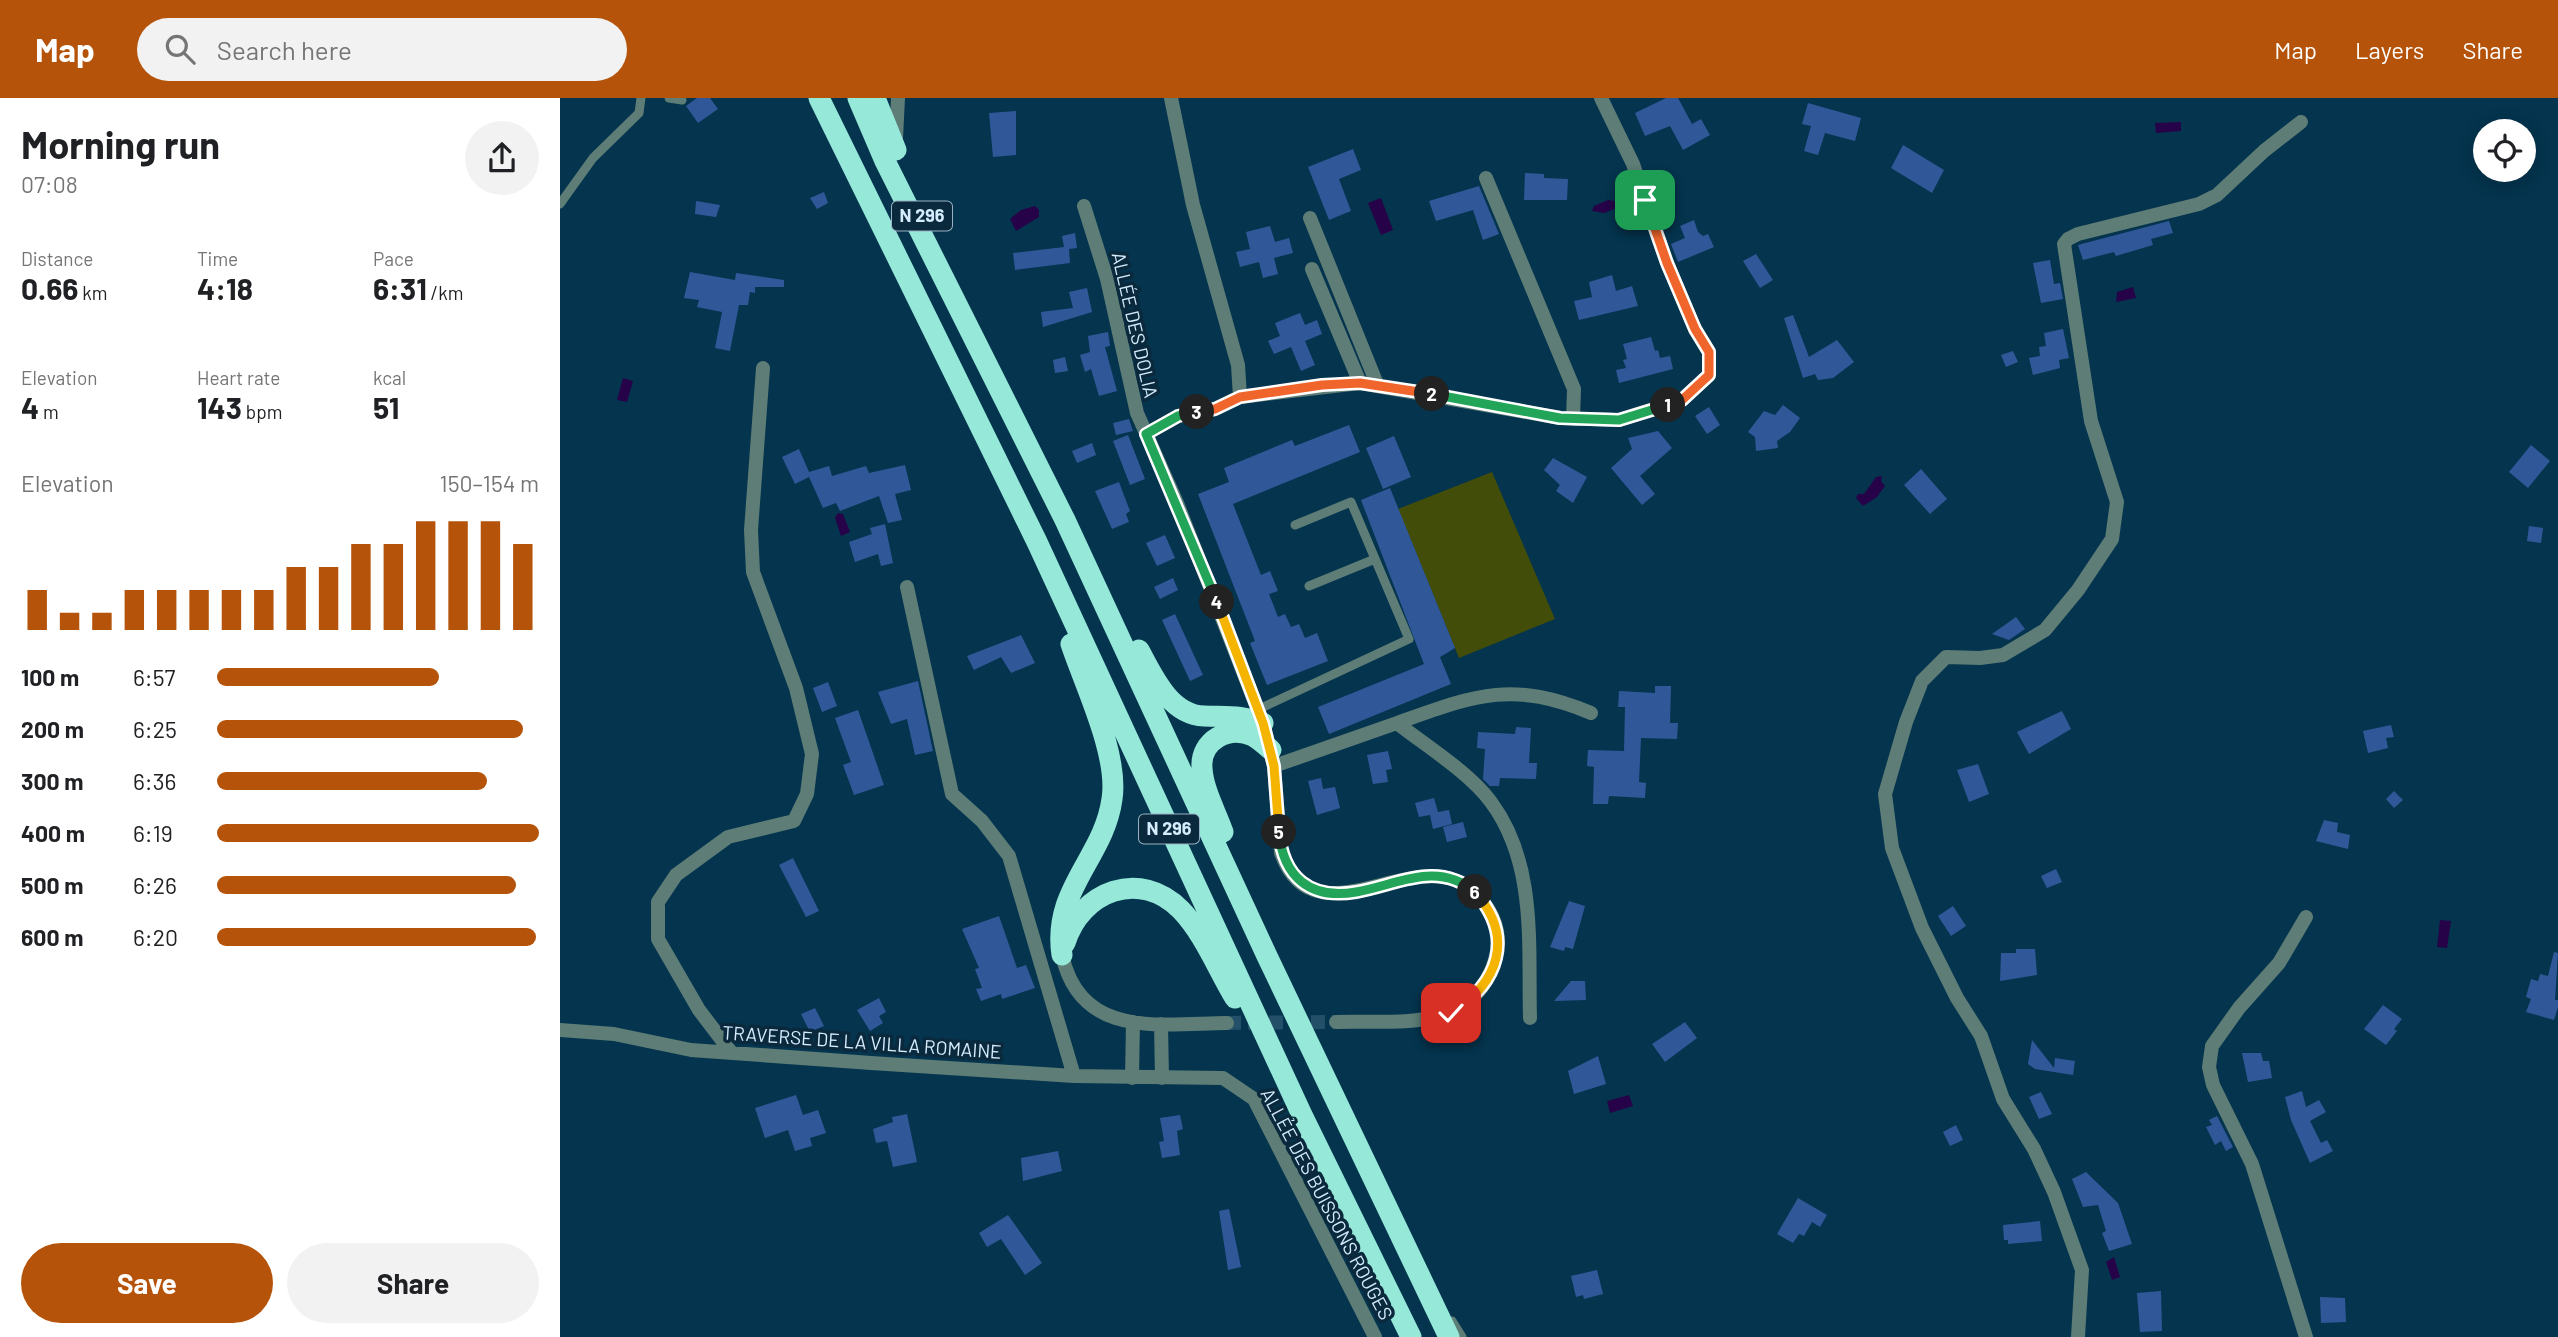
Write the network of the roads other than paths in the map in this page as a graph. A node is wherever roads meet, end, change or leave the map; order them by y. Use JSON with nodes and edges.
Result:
{"nodes":[{"id":1,"x":641,"y":98,"type":"edge"},
{"id":2,"x":669,"y":98,"type":"edge"},
{"id":3,"x":819,"y":98,"type":"edge"},
{"id":4,"x":834,"y":98,"type":"edge"},
{"id":5,"x":858,"y":98,"type":"edge"},
{"id":6,"x":875,"y":98,"type":"edge"},
{"id":7,"x":898,"y":98,"type":"edge"},
{"id":8,"x":1171,"y":98,"type":"edge"},
{"id":9,"x":1601,"y":98,"type":"edge"},
{"id":10,"x":682,"y":100,"type":"dead end"},
{"id":11,"x":2301,"y":122,"type":"dead end"},
{"id":12,"x":896,"y":151,"type":"junction"},
{"id":13,"x":1486,"y":178,"type":"dead end"},
{"id":14,"x":560,"y":204,"type":"edge"},
{"id":15,"x":1084,"y":206,"type":"dead end"},
{"id":16,"x":1310,"y":218,"type":"dead end"},
{"id":17,"x":905,"y":267,"type":"junction"},
{"id":18,"x":1312,"y":269,"type":"dead end"},
{"id":19,"x":948,"y":282,"type":"junction"},
{"id":20,"x":763,"y":368,"type":"dead end"},
{"id":21,"x":1360,"y":383,"type":"junction"},
{"id":22,"x":1377,"y":384,"type":"junction"},
{"id":23,"x":1240,"y":397,"type":"junction"},
{"id":24,"x":1573,"y":418,"type":"junction"},
{"id":25,"x":1146,"y":434,"type":"junction"},
{"id":26,"x":1065,"y":520,"type":"junction"},
{"id":27,"x":1295,"y":525,"type":"dead end"},
{"id":28,"x":1037,"y":542,"type":"junction"},
{"id":29,"x":1375,"y":559,"type":"junction"},
{"id":30,"x":1309,"y":586,"type":"dead end"},
{"id":31,"x":907,"y":587,"type":"dead end"},
{"id":32,"x":1591,"y":713,"type":"dead end"},
{"id":33,"x":1261,"y":716,"type":"junction"},
{"id":34,"x":1397,"y":723,"type":"junction"},
{"id":35,"x":1272,"y":758,"type":"junction"},
{"id":36,"x":2306,"y":918,"type":"dead end"},
{"id":37,"x":1062,"y":955,"type":"junction"},
{"id":38,"x":1267,"y":956,"type":"junction"},
{"id":39,"x":1530,"y":1018,"type":"dead end"},
{"id":40,"x":1133,"y":1022,"type":"junction"},
{"id":41,"x":1336,"y":1022,"type":"tunnel mouth"},
{"id":42,"x":1227,"y":1023,"type":"tunnel mouth"},
{"id":43,"x":1161,"y":1024,"type":"junction"},
{"id":44,"x":560,"y":1030,"type":"edge"},
{"id":45,"x":731,"y":1052,"type":"junction"},
{"id":46,"x":1074,"y":1076,"type":"junction"},
{"id":47,"x":1132,"y":1078,"type":"junction"},
{"id":48,"x":1162,"y":1078,"type":"junction"},
{"id":49,"x":1302,"y":1115,"type":"junction"},
{"id":50,"x":1406,"y":1244,"type":"junction"},
{"id":51,"x":1376,"y":1337,"type":"edge"},
{"id":52,"x":1411,"y":1337,"type":"edge"},
{"id":53,"x":1449,"y":1337,"type":"edge"},
{"id":54,"x":1462,"y":1337,"type":"edge"},
{"id":55,"x":2078,"y":1337,"type":"edge"},
{"id":56,"x":2306,"y":1337,"type":"edge"}],
"edges":[{"from":1,"to":14,"type":"lane"},
{"from":2,"to":10,"type":"lane"},
{"from":3,"to":17,"type":"highway","number":"N 296"},
{"from":4,"to":17,"type":"highway"},
{"from":5,"to":19,"type":"highway"},
{"from":6,"to":12,"type":"highway","number":"N 296"},
{"from":7,"to":12,"type":"street"},
{"from":8,"to":23,"type":"street"},
{"from":9,"to":24,"type":"street"},
{"from":11,"to":55,"type":"street"},
{"from":12,"to":19,"type":"highway","number":"N 296"},
{"from":13,"to":24,"type":"street"},
{"from":15,"to":25,"type":"street","name":"ALLÉE DES DOLIA"},
{"from":16,"to":22,"type":"street"},
{"from":17,"to":28,"type":"highway","number":"N 296"},
{"from":18,"to":21,"type":"street"},
{"from":19,"to":26,"type":"highway","number":"N 296"},
{"from":20,"to":45,"type":"street"},
{"from":21,"to":22,"type":"street"},
{"from":21,"to":23,"type":"street"},
{"from":22,"to":24,"type":"street"},
{"from":23,"to":25,"type":"street"},
{"from":25,"to":33,"type":"street","name":"ALLÉE DES DOLIA"},
{"from":26,"to":33,"type":"highway"},
{"from":26,"to":38,"type":"highway","number":"N 296"},
{"from":27,"to":29,"type":"lane"},
{"from":28,"to":37,"type":"highway"},
{"from":28,"to":49,"type":"highway","number":"N 296"},
{"from":29,"to":30,"type":"lane"},
{"from":29,"to":33,"type":"lane"},
{"from":31,"to":46,"type":"street"},
{"from":32,"to":34,"type":"street"},
{"from":33,"to":35,"type":"street","name":"ALLÉE DES DOLIA"},
{"from":34,"to":35,"type":"street"},
{"from":34,"to":39,"type":"street"},
{"from":35,"to":38,"type":"highway"},
{"from":35,"to":41,"type":"street","name":"ALLÉE DES DOLIA"},
{"from":36,"to":56,"type":"street"},
{"from":37,"to":40,"type":"street"},
{"from":37,"to":49,"type":"highway","number":"N 296"},
{"from":38,"to":50,"type":"highway","number":"N 296"},
{"from":40,"to":43,"type":"street"},
{"from":40,"to":47,"type":"street"},
{"from":42,"to":43,"type":"street"},
{"from":43,"to":48,"type":"street"},
{"from":44,"to":45,"type":"street","name":"TRAVERSE DE LA VILLA ROMAINE"},
{"from":45,"to":46,"type":"street","name":"TRAVERSE DE LA VILLA ROMAINE"},
{"from":46,"to":47,"type":"street","name":"TRAVERSE DE LA VILLA ROMAINE"},
{"from":47,"to":48,"type":"street","name":"TRAVERSE DE LA VILLA ROMAINE"},
{"from":48,"to":51,"type":"street","name":"ALLÉE DES BUISSONS ROUGES"},
{"from":49,"to":52,"type":"highway","number":"N 296"},
{"from":50,"to":53,"type":"highway","number":"N 296"},
{"from":50,"to":54,"type":"lane"}]}
